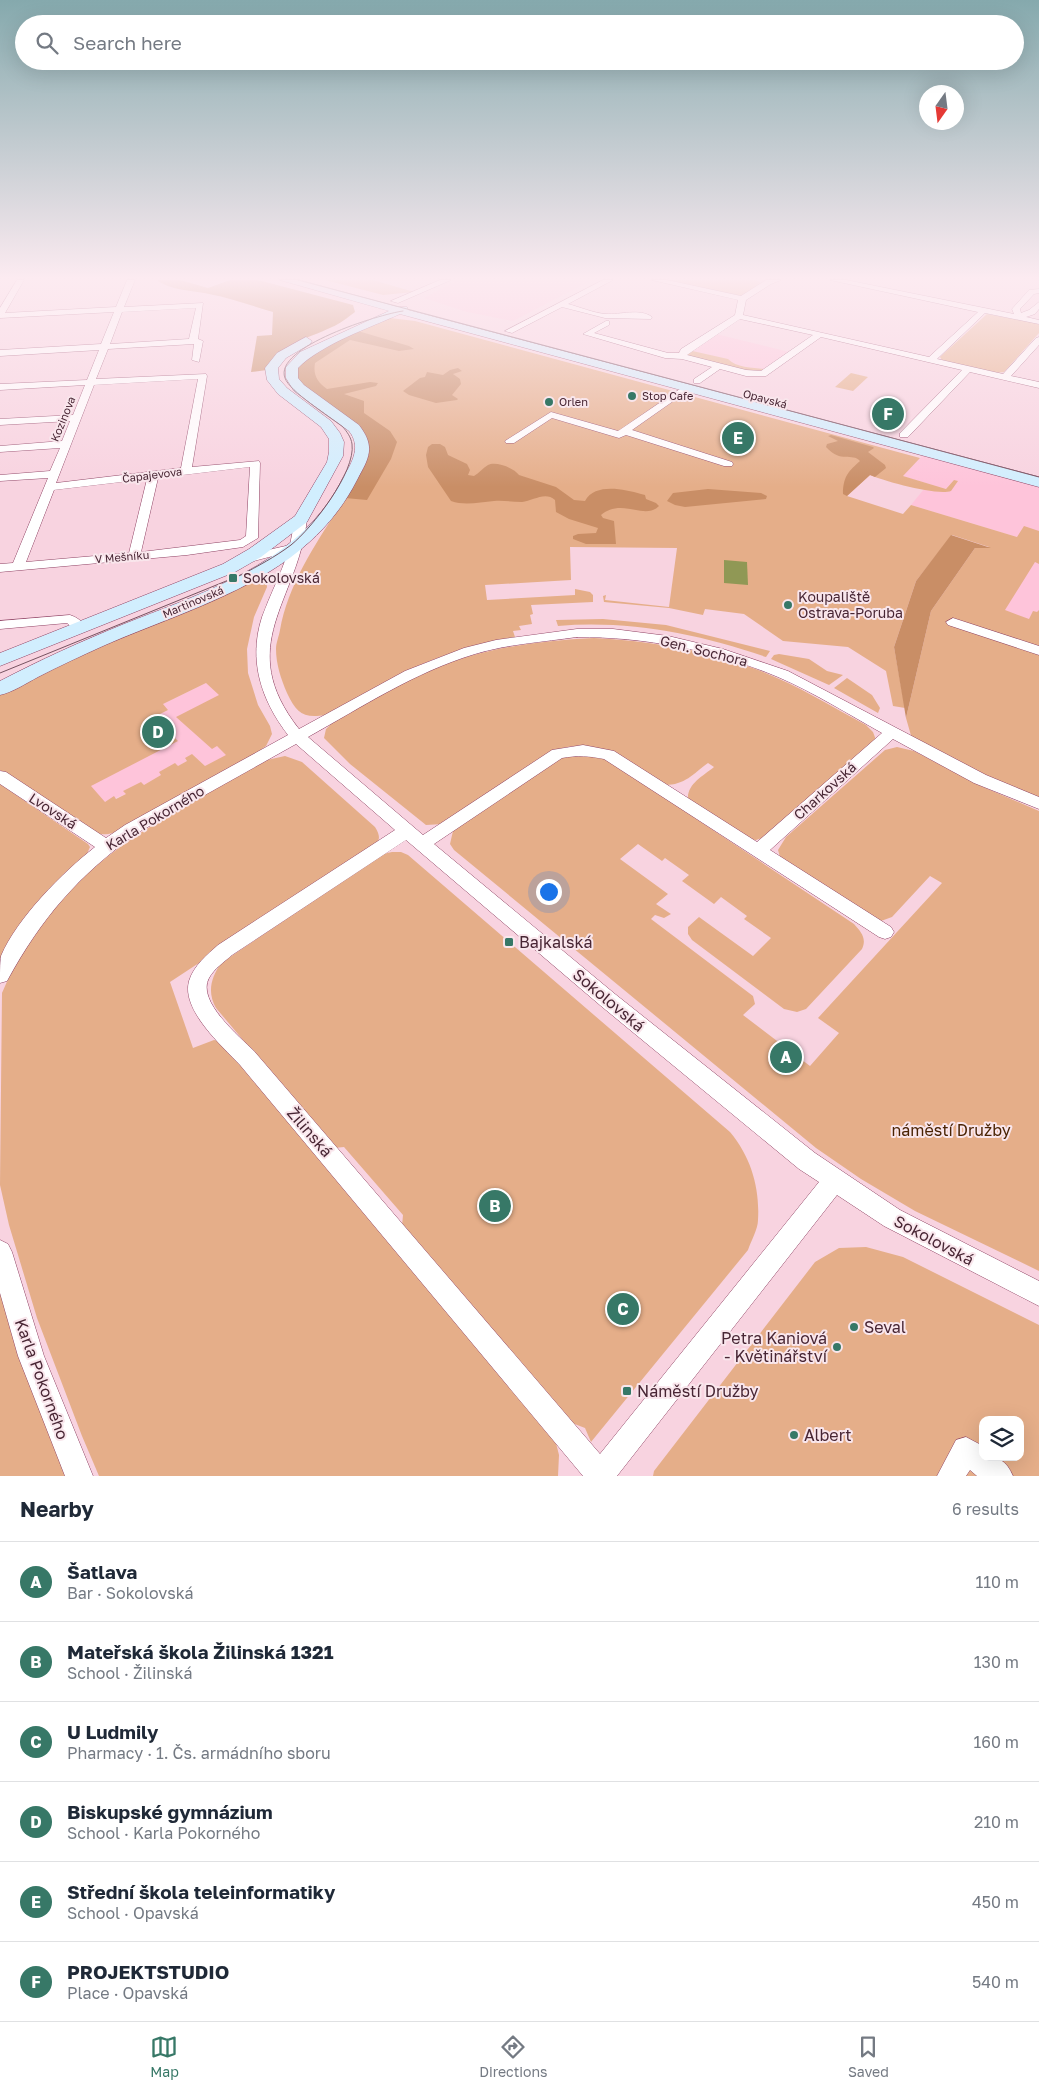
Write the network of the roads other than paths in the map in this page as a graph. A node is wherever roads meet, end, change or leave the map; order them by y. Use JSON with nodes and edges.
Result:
{"nodes":[{"id":1,"x":71,"y":349,"type":"edge"},
{"id":2,"x":103,"y":349,"type":"edge"},
{"id":3,"x":198,"y":349,"type":"edge"},
{"id":4,"x":291,"y":349,"type":"edge"},
{"id":5,"x":315,"y":349,"type":"edge"},
{"id":6,"x":558,"y":349,"type":"edge"},
{"id":7,"x":573,"y":349,"type":"edge"},
{"id":8,"x":642,"y":349,"type":"edge"},
{"id":9,"x":690,"y":349,"type":"edge"},
{"id":10,"x":799,"y":349,"type":"edge"},
{"id":11,"x":883,"y":349,"type":"edge"},
{"id":12,"x":943,"y":349,"type":"edge"},
{"id":13,"x":1031,"y":349,"type":"edge"},
{"id":14,"x":0,"y":353,"type":"edge"},
{"id":15,"x":682,"y":354,"type":"junction"},
{"id":16,"x":196,"y":360,"type":"dead end"},
{"id":17,"x":931,"y":360,"type":"junction"},
{"id":18,"x":718,"y":366,"type":"junction"},
{"id":19,"x":968,"y":369,"type":"junction"},
{"id":20,"x":1005,"y":377,"type":"junction"},
{"id":21,"x":92,"y":382,"type":"junction"},
{"id":22,"x":691,"y":384,"type":"junction"},
{"id":23,"x":1039,"y":385,"type":"edge"},
{"id":24,"x":0,"y":387,"type":"edge"},
{"id":25,"x":77,"y":418,"type":"junction"},
{"id":26,"x":0,"y":422,"type":"edge"},
{"id":27,"x":625,"y":431,"type":"junction"},
{"id":28,"x":904,"y":435,"type":"junction"},
{"id":29,"x":510,"y":441,"type":"dead end"},
{"id":30,"x":67,"y":444,"type":"junction"},
{"id":31,"x":0,"y":449,"type":"edge"},
{"id":32,"x":728,"y":464,"type":"dead end"},
{"id":33,"x":186,"y":470,"type":"junction"},
{"id":34,"x":1039,"y":470,"type":"edge"},
{"id":35,"x":55,"y":474,"type":"junction"},
{"id":36,"x":153,"y":474,"type":"junction"},
{"id":37,"x":0,"y":478,"type":"edge"},
{"id":38,"x":1039,"y":482,"type":"edge"},
{"id":39,"x":49,"y":487,"type":"junction"},
{"id":40,"x":301,"y":519,"type":"junction"},
{"id":41,"x":296,"y":547,"type":"junction"},
{"id":42,"x":242,"y":552,"type":"junction"},
{"id":43,"x":134,"y":556,"type":"junction"},
{"id":44,"x":18,"y":566,"type":"junction"},
{"id":45,"x":0,"y":568,"type":"edge"},
{"id":46,"x":953,"y":622,"type":"dead end"},
{"id":47,"x":0,"y":624,"type":"edge"},
{"id":48,"x":80,"y":628,"type":"junction"},
{"id":49,"x":1039,"y":651,"type":"edge"},
{"id":50,"x":0,"y":660,"type":"edge"},
{"id":51,"x":0,"y":689,"type":"edge"},
{"id":52,"x":891,"y":733,"type":"junction"},
{"id":53,"x":297,"y":736,"type":"junction"},
{"id":54,"x":0,"y":776,"type":"edge"},
{"id":55,"x":1039,"y":803,"type":"edge"},
{"id":56,"x":414,"y":837,"type":"junction"},
{"id":57,"x":106,"y":846,"type":"junction"},
{"id":58,"x":759,"y":850,"type":"junction"},
{"id":59,"x":885,"y":932,"type":"dead end"},
{"id":60,"x":0,"y":975,"type":"edge"},
{"id":61,"x":834,"y":1181,"type":"junction"},
{"id":62,"x":0,"y":1252,"type":"edge"},
{"id":63,"x":1039,"y":1294,"type":"edge"},
{"id":64,"x":79,"y":1476,"type":"edge"},
{"id":65,"x":600,"y":1476,"type":"edge"},
{"id":66,"x":951,"y":1476,"type":"edge"},
{"id":67,"x":999,"y":1476,"type":"edge"}],
"edges":[{"from":1,"to":14,"type":"street"},
{"from":2,"to":21,"type":"street","name":"Kozinova"},
{"from":3,"to":16,"type":"street"},
{"from":4,"to":40,"type":"main road","name":"Martinovská"},
{"from":5,"to":41,"type":"main road","name":"Martinovská"},
{"from":6,"to":22,"type":"main road","name":"Opavská"},
{"from":7,"to":22,"type":"main road","name":"Opavská"},
{"from":8,"to":15,"type":"street"},
{"from":9,"to":15,"type":"street"},
{"from":10,"to":18,"type":"street"},
{"from":11,"to":17,"type":"street"},
{"from":12,"to":17,"type":"street"},
{"from":13,"to":20,"type":"street"},
{"from":15,"to":18,"type":"street"},
{"from":17,"to":19,"type":"street"},
{"from":18,"to":22,"type":"street"},
{"from":19,"to":20,"type":"street"},
{"from":19,"to":28,"type":"street"},
{"from":20,"to":23,"type":"street"},
{"from":21,"to":24,"type":"street"},
{"from":21,"to":25,"type":"street","name":"Kozinova"},
{"from":21,"to":33,"type":"street"},
{"from":22,"to":27,"type":"street"},
{"from":22,"to":28,"type":"main road","name":"Opavská"},
{"from":22,"to":38,"type":"main road","name":"Opavská"},
{"from":25,"to":26,"type":"street"},
{"from":25,"to":30,"type":"street","name":"Kozinova"},
{"from":27,"to":29,"type":"street"},
{"from":27,"to":32,"type":"street"},
{"from":28,"to":34,"type":"main road","name":"Opavská"},
{"from":30,"to":31,"type":"street"},
{"from":30,"to":35,"type":"street","name":"Kozinova"},
{"from":33,"to":36,"type":"street","name":"Čapajevova"},
{"from":33,"to":42,"type":"street","name":"Čapajevova"},
{"from":35,"to":37,"type":"street"},
{"from":35,"to":39,"type":"street","name":"Kozinova"},
{"from":36,"to":39,"type":"street","name":"Čapajevova"},
{"from":36,"to":43,"type":"street"},
{"from":39,"to":44,"type":"street","name":"Kozinova"},
{"from":40,"to":41,"type":"street","name":"Sokolovská"},
{"from":40,"to":42,"type":"main road","name":"Martinovská"},
{"from":41,"to":42,"type":"street"},
{"from":41,"to":51,"type":"main road","name":"Martinovská"},
{"from":41,"to":53,"type":"street","name":"Sokolovská"},
{"from":42,"to":43,"type":"street","name":"V Mešníku"},
{"from":42,"to":48,"type":"main road","name":"Martinovská"},
{"from":43,"to":44,"type":"street","name":"V Mešníku"},
{"from":44,"to":45,"type":"street","name":"V Mešníku"},
{"from":46,"to":49,"type":"street"},
{"from":47,"to":48,"type":"street"},
{"from":48,"to":50,"type":"main road","name":"Martinovská"},
{"from":52,"to":53,"type":"street","name":"Gen. Sochora"},
{"from":52,"to":55,"type":"street","name":"Gen. Sochora"},
{"from":52,"to":58,"type":"street","name":"Charkovská"},
{"from":53,"to":56,"type":"street","name":"Sokolovská"},
{"from":53,"to":57,"type":"street","name":"Karla Pokorného"},
{"from":54,"to":57,"type":"street","name":"Lvovská"},
{"from":56,"to":58,"type":"street"},
{"from":56,"to":61,"type":"street","name":"Sokolovská"},
{"from":56,"to":65,"type":"street","name":"Žilinská"},
{"from":57,"to":60,"type":"street","name":"Karla Pokorného"},
{"from":58,"to":59,"type":"street"},
{"from":61,"to":63,"type":"street","name":"Sokolovská"},
{"from":61,"to":65,"type":"street"},
{"from":62,"to":64,"type":"street","name":"Karla Pokorného"},
{"from":66,"to":67,"type":"street"}]}
